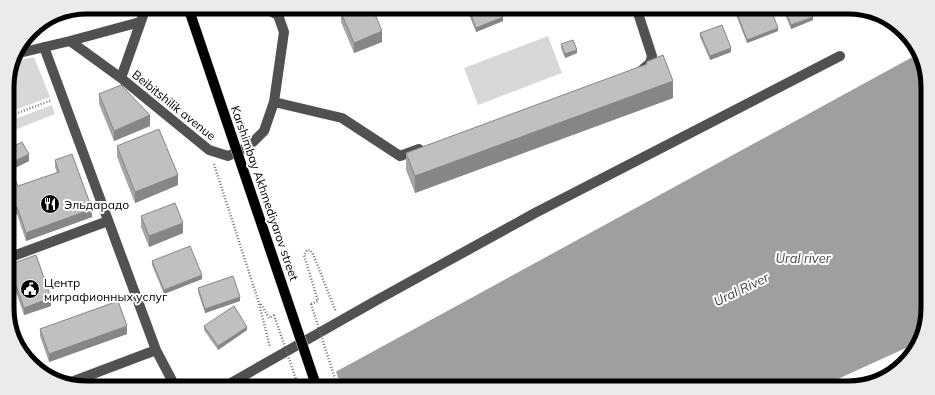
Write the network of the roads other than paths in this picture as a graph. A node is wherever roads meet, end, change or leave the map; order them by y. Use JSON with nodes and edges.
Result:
{"nodes":[{"id":1,"x":143,"y":14,"type":"edge"},
{"id":2,"x":190,"y":14,"type":"edge"},
{"id":3,"x":638,"y":14,"type":"edge"},
{"id":4,"x":278,"y":15,"type":"edge"},
{"id":5,"x":140,"y":22,"type":"junction"},
{"id":6,"x":70,"y":41,"type":"junction"},
{"id":7,"x":44,"y":47,"type":"junction"},
{"id":8,"x":24,"y":52,"type":"edge"},
{"id":9,"x":840,"y":56,"type":"dead end"},
{"id":10,"x":632,"y":74,"type":"edge"},
{"id":11,"x":121,"y":78,"type":"junction"},
{"id":12,"x":274,"y":102,"type":"junction"},
{"id":13,"x":430,"y":146,"type":"edge"},
{"id":14,"x":108,"y":221,"type":"junction"},
{"id":15,"x":14,"y":256,"type":"edge"},
{"id":16,"x":156,"y":350,"type":"junction"},
{"id":17,"x":77,"y":380,"type":"edge"},
{"id":18,"x":172,"y":381,"type":"edge"},
{"id":19,"x":234,"y":381,"type":"edge"},
{"id":20,"x":314,"y":381,"type":"edge"}],
"edges":[{"from":1,"to":5,"type":"street"},
{"from":2,"to":20,"type":"main road","name":"Karshimbay Akhmediyarov street","bridge":true},
{"from":3,"to":10,"type":"street"},
{"from":4,"to":12,"type":"street","name":"Beibitshilik avenue"},
{"from":5,"to":6,"type":"street"},
{"from":5,"to":11,"type":"street"},
{"from":6,"to":7,"type":"street"},
{"from":6,"to":11,"type":"street","name":"Beibitshilik avenue"},
{"from":7,"to":8,"type":"street"},
{"from":7,"to":14,"type":"street"},
{"from":9,"to":19,"type":"street"},
{"from":11,"to":12,"type":"street","name":"Beibitshilik avenue"},
{"from":12,"to":13,"type":"street"},
{"from":14,"to":15,"type":"street"},
{"from":14,"to":16,"type":"street"},
{"from":16,"to":17,"type":"street"},
{"from":16,"to":18,"type":"street"}]}
